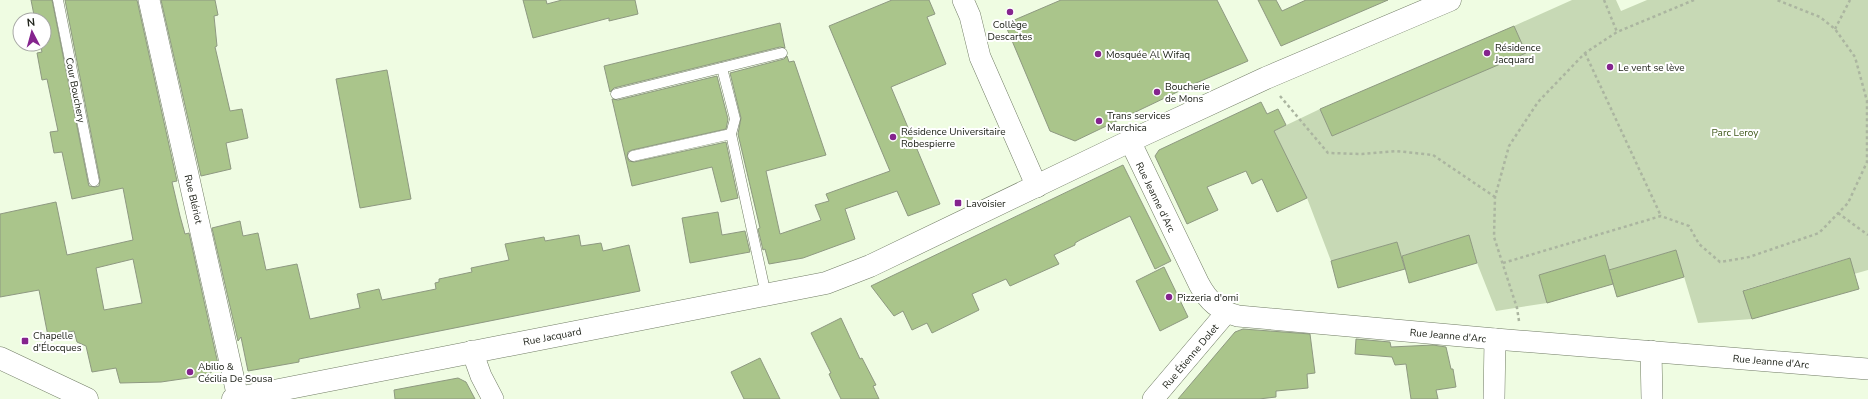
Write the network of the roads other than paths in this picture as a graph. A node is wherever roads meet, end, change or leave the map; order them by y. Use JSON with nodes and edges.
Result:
{"nodes":[{"id":1,"x":58,"y":0,"type":"edge"},
{"id":2,"x":149,"y":0,"type":"edge"},
{"id":3,"x":964,"y":0,"type":"edge"},
{"id":4,"x":1450,"y":0,"type":"edge"},
{"id":5,"x":782,"y":53,"type":"dead end"},
{"id":6,"x":722,"y":68,"type":"junction"},
{"id":7,"x":616,"y":94,"type":"dead end"},
{"id":8,"x":731,"y":134,"type":"junction"},
{"id":9,"x":1130,"y":142,"type":"junction"},
{"id":10,"x":633,"y":156,"type":"dead end"},
{"id":11,"x":94,"y":181,"type":"dead end"},
{"id":12,"x":1037,"y":187,"type":"junction"},
{"id":13,"x":766,"y":295,"type":"junction"},
{"id":14,"x":1226,"y":313,"type":"junction"},
{"id":15,"x":1495,"y":339,"type":"junction"},
{"id":16,"x":472,"y":351,"type":"junction"},
{"id":17,"x":1652,"y":351,"type":"junction"},
{"id":18,"x":0,"y":358,"type":"edge"},
{"id":19,"x":1868,"y":369,"type":"edge"},
{"id":20,"x":293,"y":393,"type":"edge"},
{"id":21,"x":87,"y":399,"type":"edge"},
{"id":22,"x":237,"y":399,"type":"edge"},
{"id":23,"x":493,"y":399,"type":"edge"},
{"id":24,"x":1153,"y":399,"type":"edge"},
{"id":25,"x":1494,"y":399,"type":"edge"},
{"id":26,"x":1652,"y":399,"type":"edge"}],
"edges":[{"from":1,"to":11,"type":"lane","name":"Cour Bouchery"},
{"from":2,"to":22,"type":"street","name":"Rue Blériot"},
{"from":3,"to":12,"type":"street"},
{"from":4,"to":9,"type":"street","name":"Rue Jacquard"},
{"from":5,"to":6,"type":"lane"},
{"from":6,"to":7,"type":"lane"},
{"from":6,"to":8,"type":"lane"},
{"from":8,"to":10,"type":"lane"},
{"from":8,"to":13,"type":"lane"},
{"from":9,"to":12,"type":"street","name":"Rue Jacquard"},
{"from":9,"to":14,"type":"street","name":"Rue Jeanne d'Arc"},
{"from":12,"to":13,"type":"street","name":"Rue Jacquard"},
{"from":13,"to":16,"type":"street","name":"Rue Jacquard"},
{"from":14,"to":15,"type":"street","name":"Rue Jeanne d'Arc"},
{"from":14,"to":24,"type":"street","name":"Rue Étienne Dolet"},
{"from":15,"to":17,"type":"street","name":"Rue Jeanne d'Arc"},
{"from":15,"to":25,"type":"street"},
{"from":16,"to":20,"type":"street","name":"Rue Jacquard"},
{"from":16,"to":23,"type":"street"},
{"from":17,"to":19,"type":"street","name":"Rue Jeanne d'Arc"},
{"from":17,"to":26,"type":"street"},
{"from":18,"to":21,"type":"street"},
{"from":20,"to":22,"type":"street","name":"Rue Jacquard"}]}
